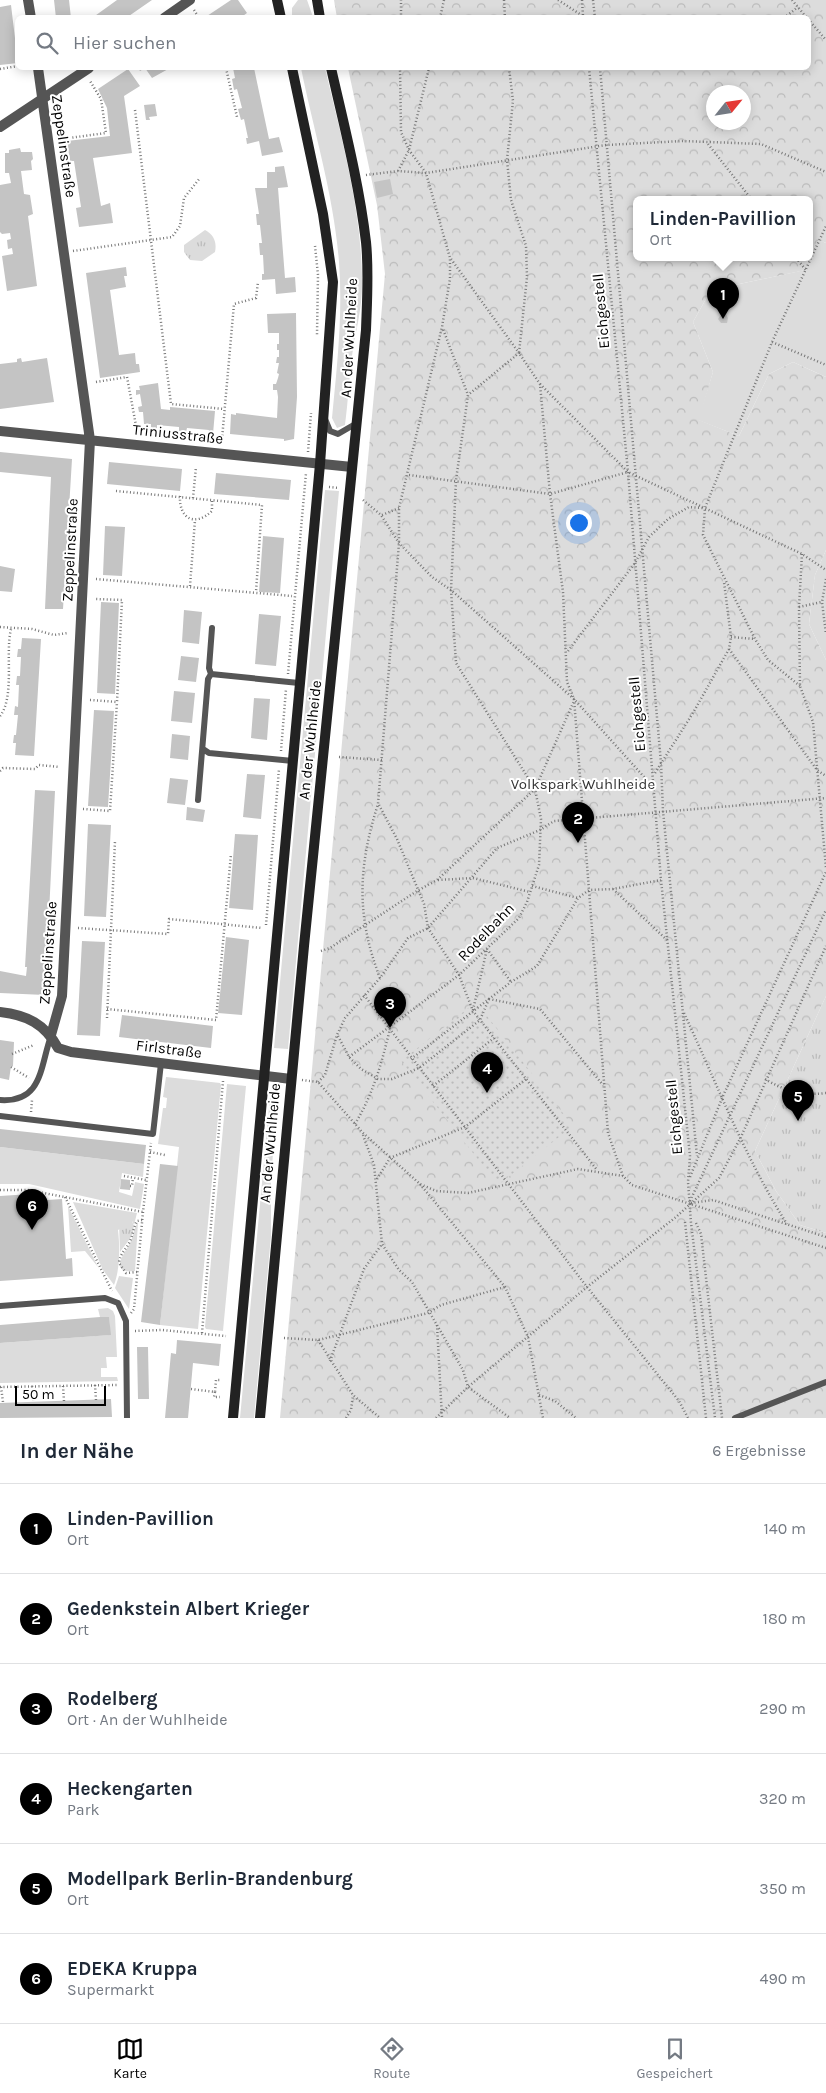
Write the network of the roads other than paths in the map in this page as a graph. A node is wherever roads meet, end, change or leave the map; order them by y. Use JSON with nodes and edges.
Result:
{"nodes":[{"id":1,"x":28,"y":0,"type":"edge"},
{"id":2,"x":190,"y":0,"type":"edge"},
{"id":3,"x":277,"y":0,"type":"edge"},
{"id":4,"x":317,"y":0,"type":"edge"},
{"id":5,"x":30,"y":15,"type":"edge"},
{"id":6,"x":168,"y":15,"type":"edge"},
{"id":7,"x":280,"y":15,"type":"edge"},
{"id":8,"x":320,"y":15,"type":"edge"},
{"id":9,"x":38,"y":70,"type":"edge"},
{"id":10,"x":86,"y":70,"type":"edge"},
{"id":11,"x":292,"y":70,"type":"edge"},
{"id":12,"x":331,"y":70,"type":"edge"},
{"id":13,"x":42,"y":98,"type":"junction"},
{"id":14,"x":0,"y":127,"type":"edge"},
{"id":15,"x":324,"y":416,"type":"junction"},
{"id":16,"x":358,"y":423,"type":"junction"},
{"id":17,"x":0,"y":431,"type":"edge"},
{"id":18,"x":90,"y":440,"type":"junction"},
{"id":19,"x":320,"y":464,"type":"junction"},
{"id":20,"x":352,"y":467,"type":"junction"},
{"id":21,"x":212,"y":628,"type":"dead end"},
{"id":22,"x":211,"y":674,"type":"junction"},
{"id":23,"x":299,"y":683,"type":"junction"},
{"id":24,"x":203,"y":749,"type":"junction"},
{"id":25,"x":292,"y":761,"type":"junction"},
{"id":26,"x":198,"y":800,"type":"dead end"},
{"id":27,"x":0,"y":1012,"type":"edge"},
{"id":28,"x":51,"y":1035,"type":"junction"},
{"id":29,"x":161,"y":1063,"type":"junction"},
{"id":30,"x":265,"y":1076,"type":"junction"},
{"id":31,"x":291,"y":1079,"type":"junction"},
{"id":32,"x":0,"y":1100,"type":"edge"},
{"id":33,"x":0,"y":1116,"type":"edge"},
{"id":34,"x":0,"y":1306,"type":"edge"},
{"id":35,"x":826,"y":1382,"type":"edge"},
{"id":36,"x":127,"y":1418,"type":"edge"},
{"id":37,"x":233,"y":1418,"type":"edge"},
{"id":38,"x":260,"y":1418,"type":"edge"},
{"id":39,"x":734,"y":1418,"type":"edge"}],
"edges":[{"from":1,"to":5,"type":"street"},
{"from":2,"to":6,"type":"street"},
{"from":3,"to":7,"type":"main road"},
{"from":4,"to":8,"type":"main road"},
{"from":9,"to":13,"type":"street","name":"Zeppelinstraße"},
{"from":10,"to":13,"type":"street"},
{"from":11,"to":15,"type":"main road","name":"An der Wuhlheide"},
{"from":12,"to":16,"type":"main road","name":"An der Wuhlheide"},
{"from":13,"to":14,"type":"street"},
{"from":13,"to":18,"type":"street","name":"Zeppelinstraße"},
{"from":15,"to":16,"type":"lane"},
{"from":15,"to":19,"type":"main road","name":"An der Wuhlheide"},
{"from":16,"to":20,"type":"main road","name":"An der Wuhlheide"},
{"from":17,"to":18,"type":"street","name":"Triniusstraße"},
{"from":18,"to":19,"type":"street","name":"Triniusstraße"},
{"from":18,"to":28,"type":"street","name":"Zeppelinstraße"},
{"from":19,"to":20,"type":"street","name":"Triniusstraße"},
{"from":19,"to":23,"type":"main road","name":"An der Wuhlheide"},
{"from":20,"to":31,"type":"main road","name":"An der Wuhlheide"},
{"from":21,"to":22,"type":"lane"},
{"from":22,"to":23,"type":"lane","name":"An der Wuhlheide"},
{"from":22,"to":24,"type":"lane"},
{"from":23,"to":25,"type":"main road","name":"An der Wuhlheide"},
{"from":24,"to":25,"type":"lane","name":"An der Wuhlheide"},
{"from":24,"to":26,"type":"lane"},
{"from":25,"to":30,"type":"main road","name":"An der Wuhlheide"},
{"from":27,"to":28,"type":"street","name":"Firlstraße"},
{"from":28,"to":29,"type":"street","name":"Firlstraße"},
{"from":28,"to":32,"type":"lane"},
{"from":29,"to":30,"type":"street","name":"Firlstraße"},
{"from":29,"to":33,"type":"lane"},
{"from":30,"to":31,"type":"street","name":"Firlstraße"},
{"from":30,"to":37,"type":"main road","name":"An der Wuhlheide"},
{"from":31,"to":38,"type":"main road","name":"An der Wuhlheide"},
{"from":34,"to":36,"type":"lane"},
{"from":35,"to":39,"type":"lane"}]}
